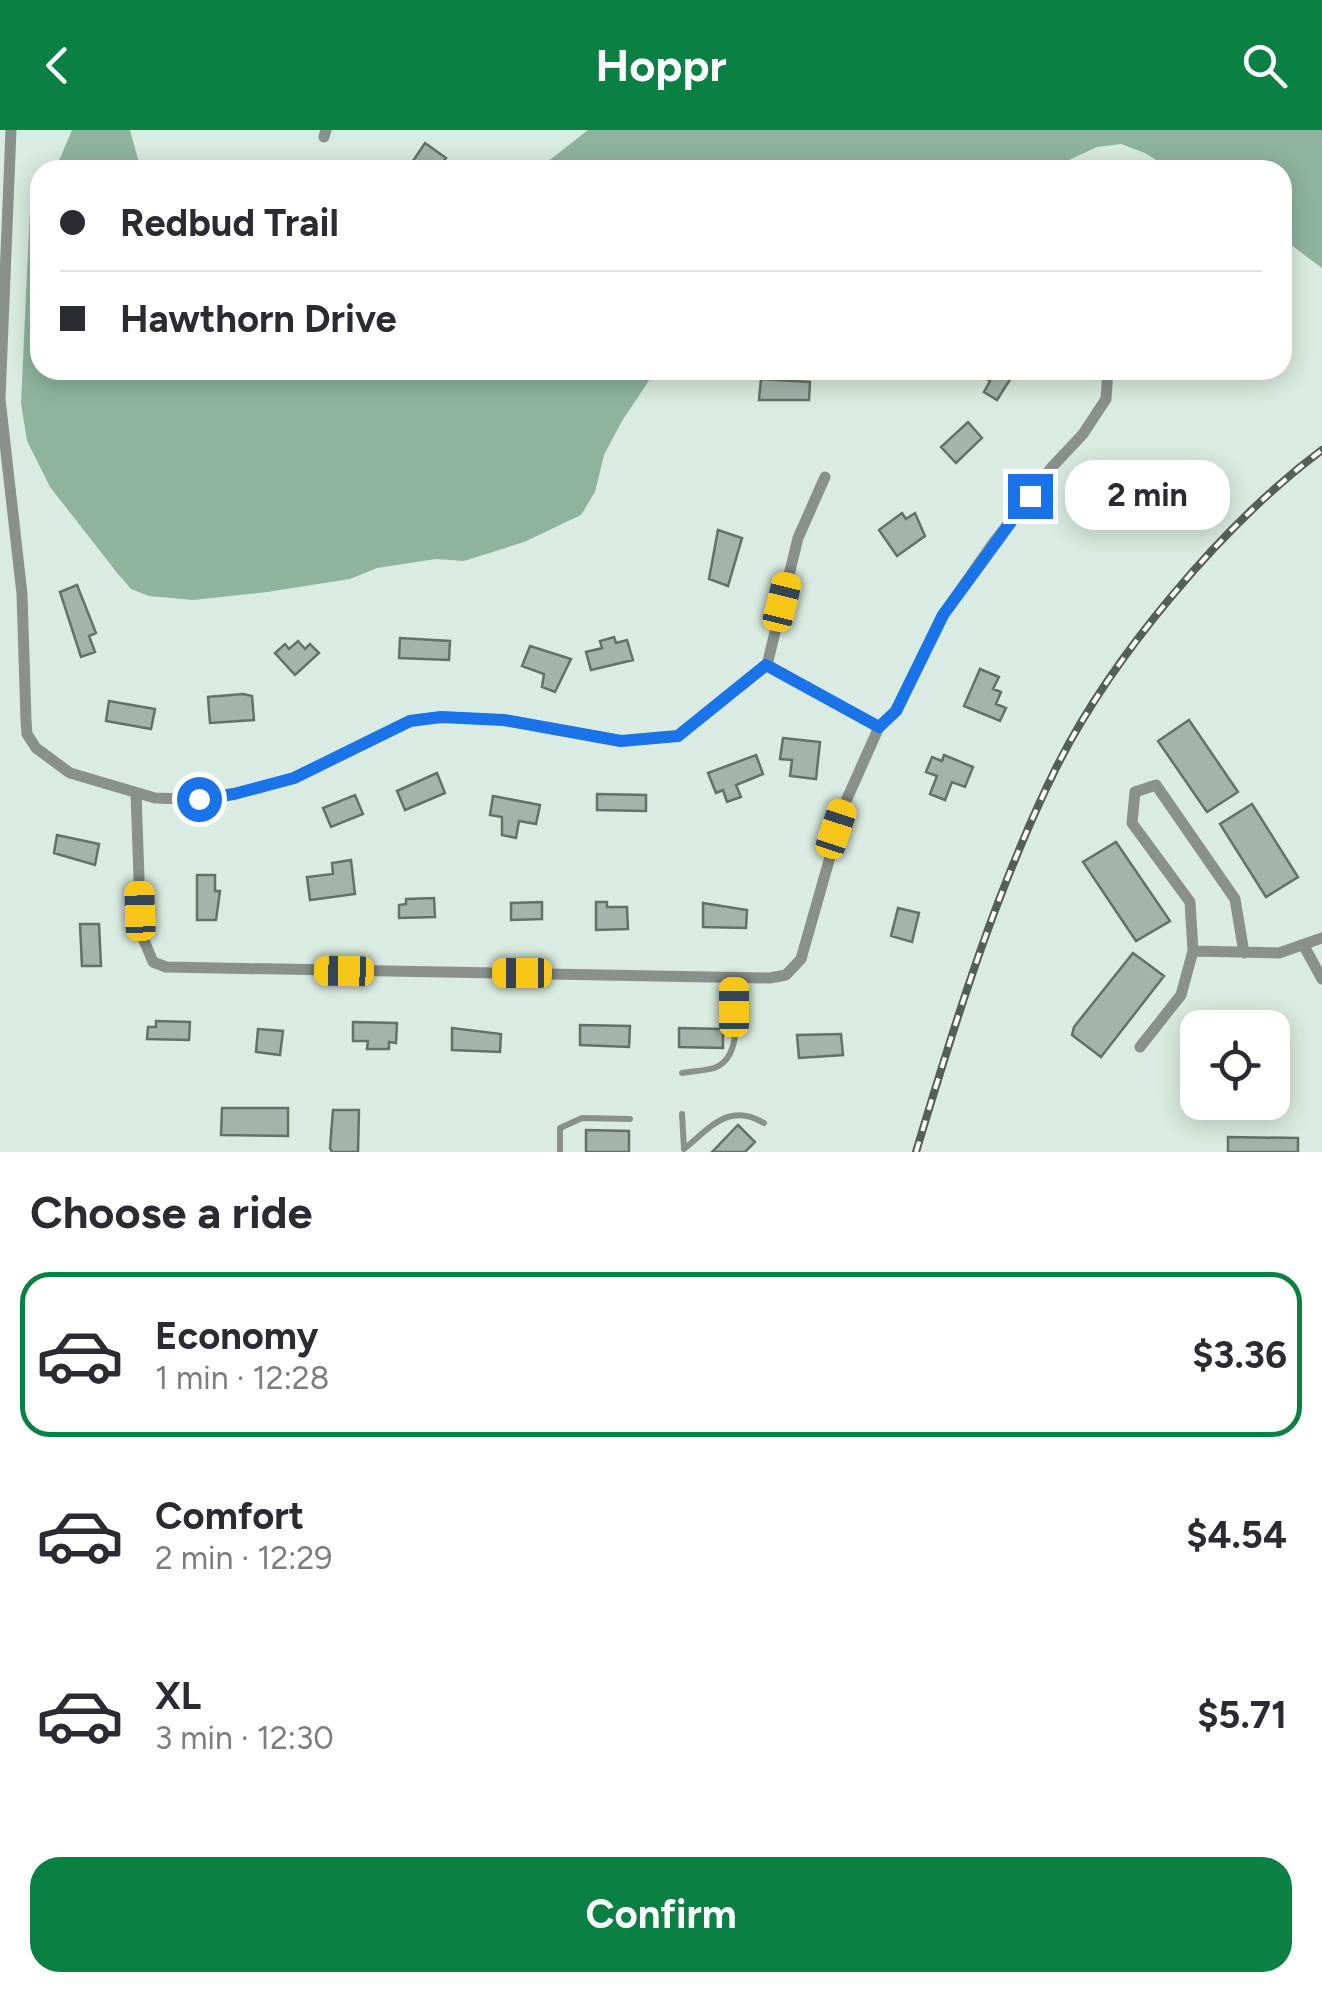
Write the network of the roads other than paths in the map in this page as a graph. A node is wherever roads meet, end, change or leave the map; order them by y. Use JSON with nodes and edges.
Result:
{"nodes":[{"id":1,"x":11,"y":130,"type":"edge"},
{"id":2,"x":1106,"y":380,"type":"edge"},
{"id":3,"x":824,"y":476,"type":"dead end"},
{"id":4,"x":766,"y":665,"type":"junction"},
{"id":5,"x":879,"y":727,"type":"junction"},
{"id":6,"x":136,"y":794,"type":"junction"},
{"id":7,"x":1322,"y":938,"type":"edge"},
{"id":8,"x":1304,"y":946,"type":"junction"},
{"id":9,"x":1193,"y":951,"type":"junction"},
{"id":10,"x":1244,"y":953,"type":"junction"},
{"id":11,"x":734,"y":978,"type":"junction"},
{"id":12,"x":1322,"y":979,"type":"edge"},
{"id":13,"x":1140,"y":1047,"type":"dead end"},
{"id":14,"x":682,"y":1073,"type":"dead end"},
{"id":15,"x":682,"y":1114,"type":"dead end"},
{"id":16,"x":630,"y":1120,"type":"dead end"},
{"id":17,"x":764,"y":1123,"type":"dead end"},
{"id":18,"x":684,"y":1150,"type":"edge"},
{"id":19,"x":560,"y":1152,"type":"edge"}],
"edges":[{"from":1,"to":6,"type":"street"},
{"from":2,"to":5,"type":"street"},
{"from":3,"to":4,"type":"street"},
{"from":4,"to":5,"type":"street"},
{"from":4,"to":6,"type":"street"},
{"from":5,"to":11,"type":"street"},
{"from":6,"to":11,"type":"street"},
{"from":7,"to":8,"type":"street"},
{"from":8,"to":10,"type":"street"},
{"from":8,"to":12,"type":"street"},
{"from":9,"to":10,"type":"street"},
{"from":9,"to":10,"type":"street"},
{"from":9,"to":13,"type":"street"},
{"from":11,"to":14,"type":"lane"},
{"from":15,"to":18,"type":"lane"},
{"from":16,"to":19,"type":"lane"},
{"from":17,"to":18,"type":"lane"}]}
